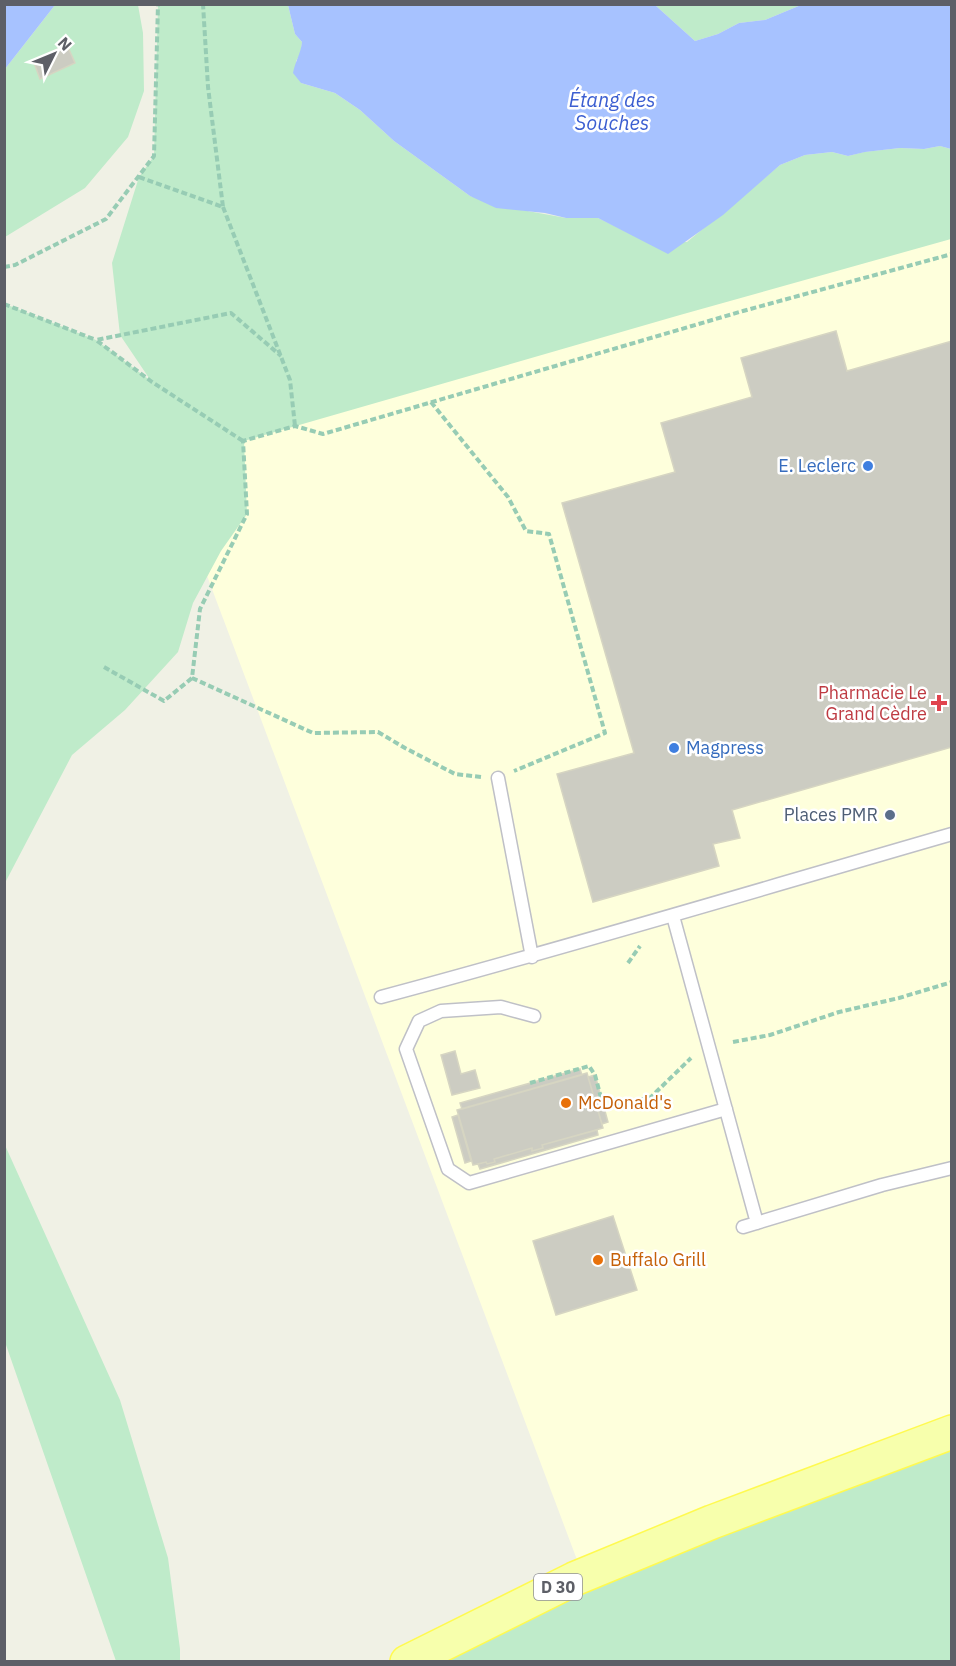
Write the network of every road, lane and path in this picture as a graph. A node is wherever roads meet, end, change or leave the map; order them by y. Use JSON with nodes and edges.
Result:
{"nodes":[{"id":1,"x":158,"y":4,"type":"edge"},
{"id":2,"x":203,"y":4,"type":"edge"},
{"id":3,"x":139,"y":177,"type":"junction"},
{"id":4,"x":223,"y":207,"type":"junction"},
{"id":5,"x":951,"y":254,"type":"edge"},
{"id":6,"x":4,"y":267,"type":"edge"},
{"id":7,"x":4,"y":304,"type":"edge"},
{"id":8,"x":96,"y":340,"type":"junction"},
{"id":9,"x":281,"y":356,"type":"junction"},
{"id":10,"x":431,"y":402,"type":"junction"},
{"id":11,"x":295,"y":426,"type":"junction"},
{"id":12,"x":243,"y":441,"type":"junction"},
{"id":13,"x":104,"y":667,"type":"dead end"},
{"id":14,"x":192,"y":678,"type":"junction"},
{"id":15,"x":498,"y":778,"type":"junction"},
{"id":16,"x":951,"y":834,"type":"edge"},
{"id":17,"x":673,"y":916,"type":"junction"},
{"id":18,"x":532,"y":957,"type":"junction"},
{"id":19,"x":951,"y":982,"type":"edge"},
{"id":20,"x":381,"y":997,"type":"dead end"},
{"id":21,"x":534,"y":1016,"type":"dead end"},
{"id":22,"x":733,"y":1042,"type":"dead end"},
{"id":23,"x":696,"y":1054,"type":"dead end"},
{"id":24,"x":530,"y":1083,"type":"dead end"},
{"id":25,"x":726,"y":1109,"type":"junction"},
{"id":26,"x":951,"y":1168,"type":"edge"},
{"id":27,"x":757,"y":1223,"type":"junction"},
{"id":28,"x":743,"y":1227,"type":"dead end"},
{"id":29,"x":951,"y":1432,"type":"edge"},
{"id":30,"x":951,"y":1447,"type":"edge"},
{"id":31,"x":712,"y":1522,"type":"junction"},
{"id":32,"x":407,"y":1662,"type":"edge"}],
"edges":[{"from":1,"to":3,"type":"path"},
{"from":2,"to":4,"type":"path"},
{"from":3,"to":4,"type":"path"},
{"from":3,"to":6,"type":"path"},
{"from":4,"to":9,"type":"path"},
{"from":5,"to":10,"type":"path"},
{"from":7,"to":8,"type":"path"},
{"from":8,"to":9,"type":"path"},
{"from":8,"to":12,"type":"path"},
{"from":9,"to":11,"type":"path"},
{"from":10,"to":11,"type":"path"},
{"from":10,"to":15,"type":"path"},
{"from":11,"to":12,"type":"path"},
{"from":12,"to":14,"type":"path"},
{"from":13,"to":14,"type":"path"},
{"from":14,"to":15,"type":"path"},
{"from":15,"to":18,"type":"lane"},
{"from":16,"to":17,"type":"lane"},
{"from":17,"to":18,"type":"lane"},
{"from":17,"to":25,"type":"lane"},
{"from":18,"to":20,"type":"lane"},
{"from":19,"to":22,"type":"path"},
{"from":21,"to":25,"type":"lane"},
{"from":23,"to":24,"type":"path"},
{"from":25,"to":27,"type":"lane"},
{"from":26,"to":27,"type":"lane"},
{"from":27,"to":28,"type":"lane"},
{"from":29,"to":31,"type":"main road","number":"D 30"},
{"from":30,"to":31,"type":"main road","number":"D 30"},
{"from":31,"to":32,"type":"main road","number":"D 30"}]}
